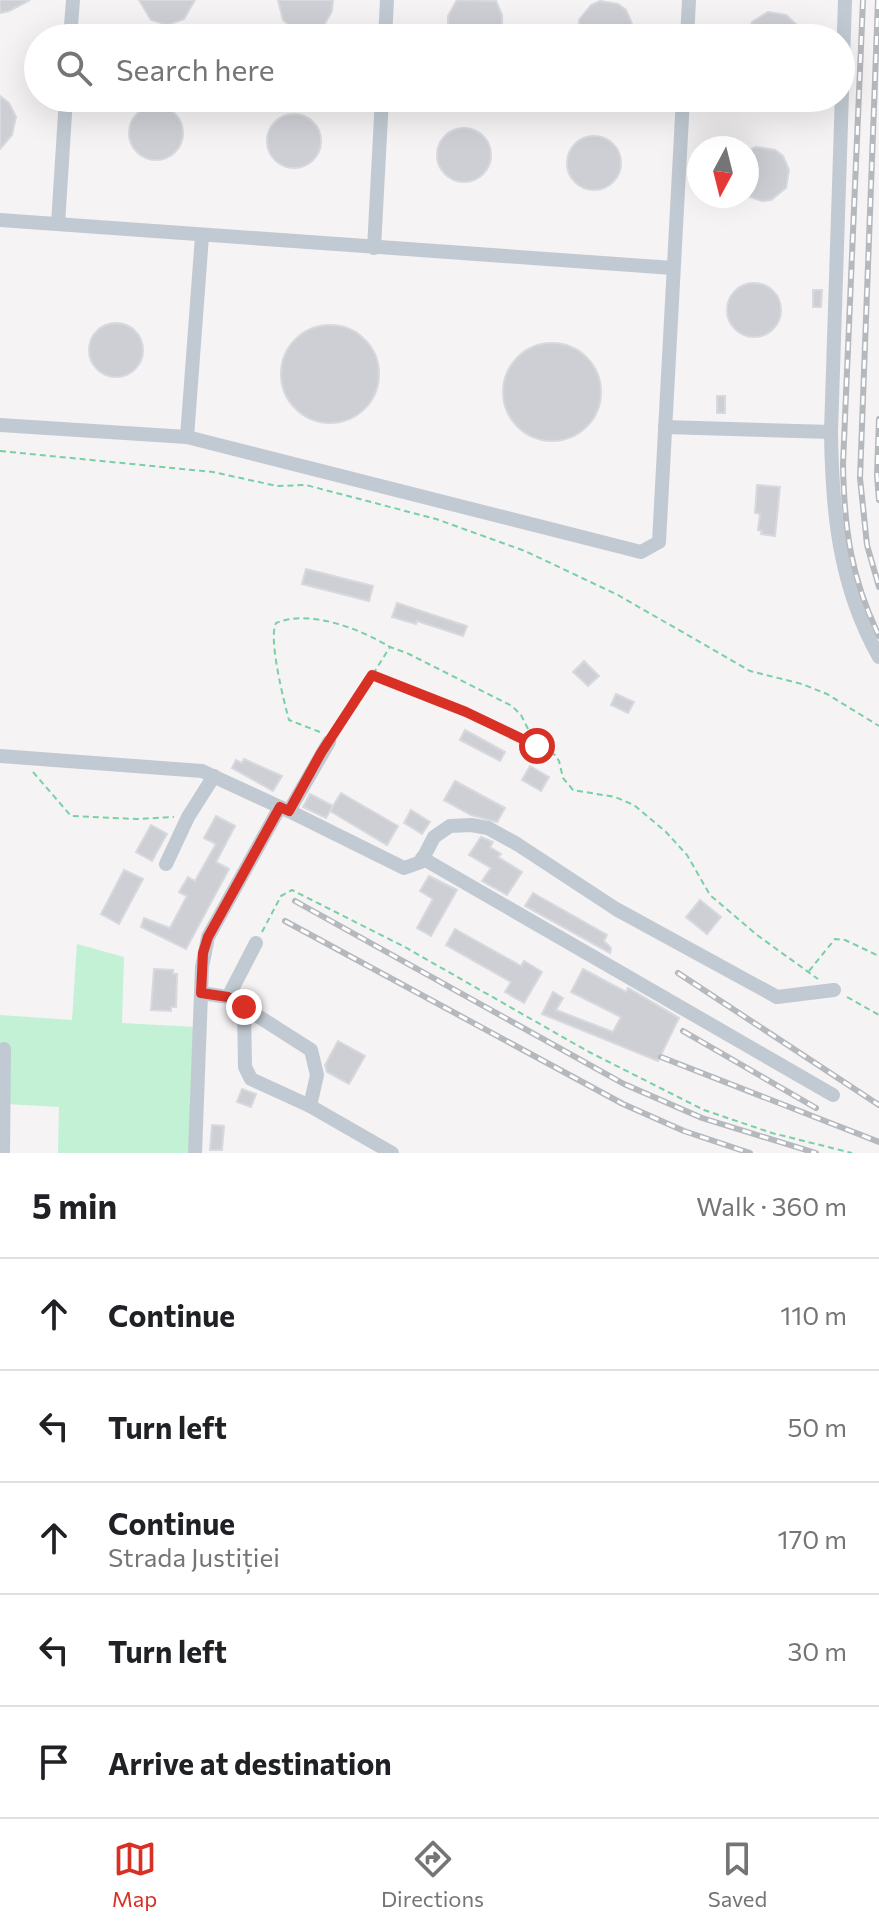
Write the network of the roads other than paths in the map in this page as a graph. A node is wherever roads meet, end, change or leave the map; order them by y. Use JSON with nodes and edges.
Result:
{"nodes":[{"id":1,"x":73,"y":0,"type":"edge"},
{"id":2,"x":387,"y":0,"type":"edge"},
{"id":3,"x":689,"y":0,"type":"edge"},
{"id":4,"x":845,"y":0,"type":"edge"},
{"id":5,"x":71,"y":24,"type":"edge"},
{"id":6,"x":386,"y":24,"type":"edge"},
{"id":7,"x":688,"y":24,"type":"edge"},
{"id":8,"x":844,"y":24,"type":"edge"},
{"id":9,"x":65,"y":112,"type":"edge"},
{"id":10,"x":381,"y":112,"type":"edge"},
{"id":11,"x":682,"y":112,"type":"edge"},
{"id":12,"x":841,"y":112,"type":"edge"},
{"id":13,"x":0,"y":220,"type":"edge"},
{"id":14,"x":58,"y":224,"type":"junction"},
{"id":15,"x":202,"y":236,"type":"junction"},
{"id":16,"x":374,"y":248,"type":"junction"},
{"id":17,"x":673,"y":268,"type":"junction"},
{"id":18,"x":0,"y":425,"type":"edge"},
{"id":19,"x":665,"y":427,"type":"junction"},
{"id":20,"x":831,"y":432,"type":"junction"},
{"id":21,"x":187,"y":437,"type":"junction"},
{"id":22,"x":879,"y":657,"type":"edge"},
{"id":23,"x":329,"y":742,"type":"dead end"},
{"id":24,"x":0,"y":756,"type":"edge"},
{"id":25,"x":214,"y":776,"type":"junction"},
{"id":26,"x":285,"y":809,"type":"junction"},
{"id":27,"x":422,"y":858,"type":"junction"},
{"id":28,"x":166,"y":864,"type":"dead end"},
{"id":29,"x":256,"y":943,"type":"road end"},
{"id":30,"x":834,"y":990,"type":"dead end"},
{"id":31,"x":201,"y":993,"type":"junction"},
{"id":32,"x":228,"y":997,"type":"junction"},
{"id":33,"x":244,"y":1007,"type":"junction"},
{"id":34,"x":4,"y":1049,"type":"dead end"},
{"id":35,"x":833,"y":1095,"type":"dead end"},
{"id":36,"x":310,"y":1106,"type":"junction"},
{"id":37,"x":3,"y":1153,"type":"edge"},
{"id":38,"x":195,"y":1153,"type":"edge"},
{"id":39,"x":392,"y":1153,"type":"edge"}],
"edges":[{"from":1,"to":5,"type":"street"},
{"from":2,"to":6,"type":"street"},
{"from":3,"to":7,"type":"street"},
{"from":4,"to":8,"type":"street"},
{"from":9,"to":14,"type":"street"},
{"from":10,"to":16,"type":"street"},
{"from":11,"to":17,"type":"street"},
{"from":12,"to":20,"type":"street"},
{"from":13,"to":14,"type":"street"},
{"from":14,"to":15,"type":"street"},
{"from":15,"to":16,"type":"street"},
{"from":15,"to":21,"type":"street"},
{"from":16,"to":17,"type":"street"},
{"from":17,"to":19,"type":"street"},
{"from":18,"to":21,"type":"street"},
{"from":19,"to":20,"type":"street"},
{"from":19,"to":21,"type":"street"},
{"from":20,"to":22,"type":"street"},
{"from":23,"to":26,"type":"street"},
{"from":24,"to":25,"type":"street"},
{"from":25,"to":26,"type":"street"},
{"from":25,"to":28,"type":"street"},
{"from":26,"to":27,"type":"street"},
{"from":26,"to":31,"type":"street"},
{"from":27,"to":30,"type":"street"},
{"from":27,"to":35,"type":"street"},
{"from":29,"to":32,"type":"street"},
{"from":31,"to":32,"type":"street"},
{"from":31,"to":38,"type":"street"},
{"from":32,"to":33,"type":"street"},
{"from":33,"to":36,"type":"street"},
{"from":33,"to":36,"type":"street"},
{"from":34,"to":37,"type":"street"},
{"from":36,"to":39,"type":"street"}]}
